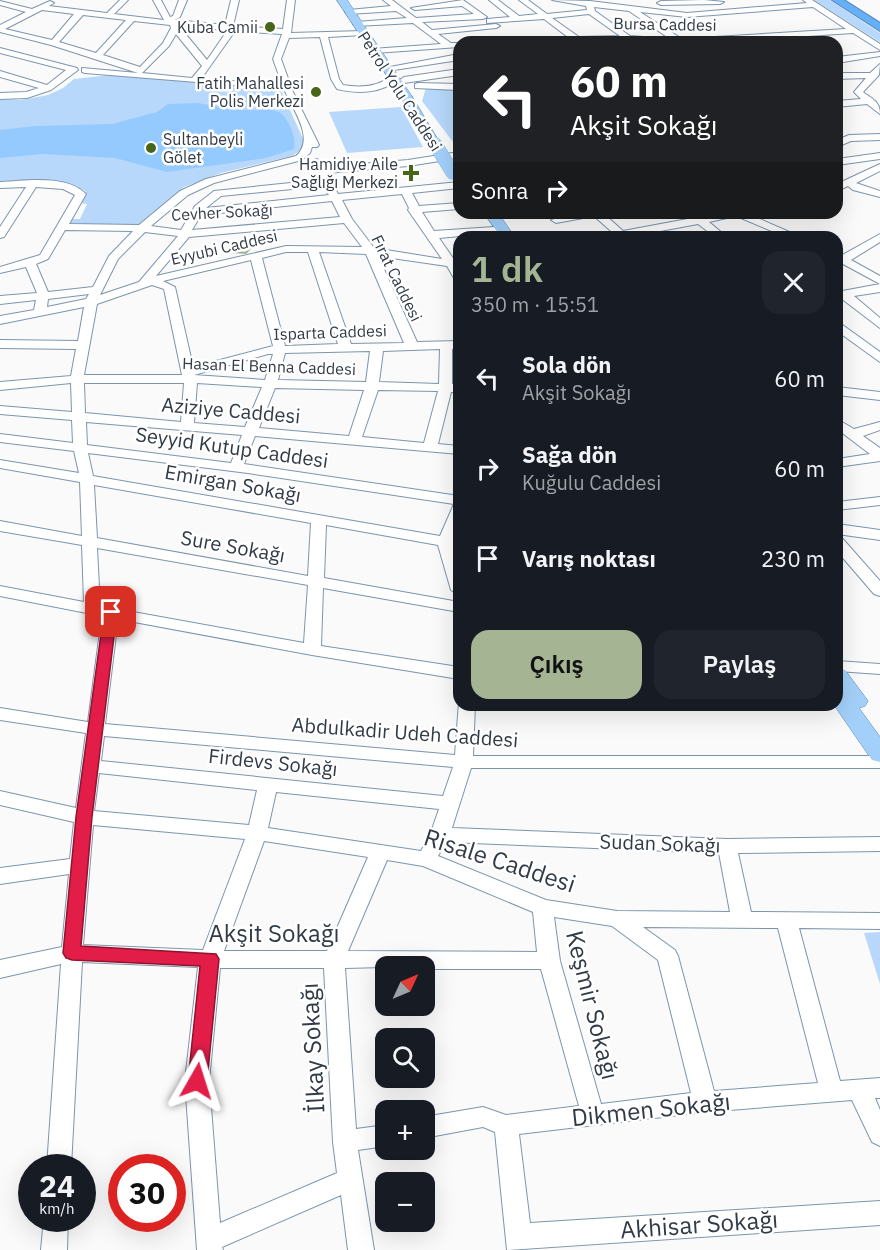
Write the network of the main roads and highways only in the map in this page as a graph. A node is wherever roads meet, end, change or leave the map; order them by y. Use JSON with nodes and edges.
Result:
{"nodes":[{"id":1,"x":342,"y":0,"type":"edge"},
{"id":2,"x":350,"y":0,"type":"edge"},
{"id":3,"x":837,"y":0,"type":"edge"},
{"id":4,"x":853,"y":0,"type":"edge"},
{"id":5,"x":353,"y":12,"type":"junction"},
{"id":6,"x":880,"y":18,"type":"edge"},
{"id":7,"x":880,"y":28,"type":"edge"},
{"id":8,"x":453,"y":170,"type":"edge"},
{"id":9,"x":843,"y":683,"type":"edge"},
{"id":10,"x":843,"y":702,"type":"edge"},
{"id":11,"x":880,"y":733,"type":"edge"},
{"id":12,"x":880,"y":754,"type":"edge"}],
"edges":[{"from":1,"to":5,"type":"main road","name":"Petrol Yolu Caddesi"},
{"from":2,"to":5,"type":"main road","name":"Petrol Yolu Caddesi"},
{"from":3,"to":7,"type":"highway"},
{"from":4,"to":6,"type":"highway"},
{"from":5,"to":8,"type":"main road","name":"Petrol Yolu Caddesi","bridge":true},
{"from":9,"to":11,"type":"main road"},
{"from":10,"to":12,"type":"main road"}]}
